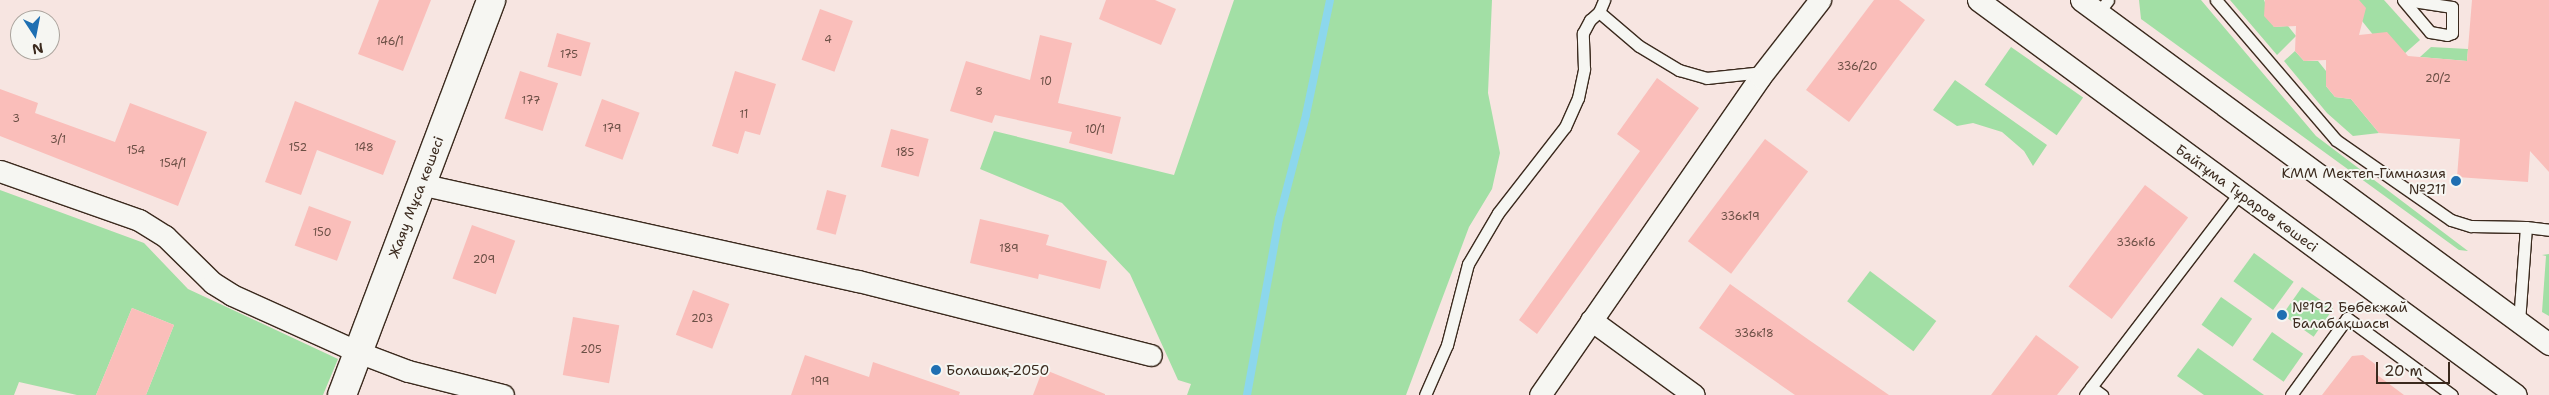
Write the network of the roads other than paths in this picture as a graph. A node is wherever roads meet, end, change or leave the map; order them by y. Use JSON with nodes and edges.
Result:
{"nodes":[{"id":1,"x":492,"y":0,"type":"edge"},
{"id":2,"x":1604,"y":0,"type":"edge"},
{"id":3,"x":1820,"y":0,"type":"edge"},
{"id":4,"x":1978,"y":0,"type":"edge"},
{"id":5,"x":2081,"y":0,"type":"edge"},
{"id":6,"x":2216,"y":0,"type":"edge"},
{"id":7,"x":2103,"y":6,"type":"edge"},
{"id":8,"x":1599,"y":12,"type":"junction"},
{"id":9,"x":1764,"y":72,"type":"junction"},
{"id":10,"x":0,"y":171,"type":"edge"},
{"id":11,"x":420,"y":184,"type":"junction"},
{"id":12,"x":2240,"y":192,"type":"junction"},
{"id":13,"x":2526,"y":227,"type":"junction"},
{"id":14,"x":2549,"y":230,"type":"edge"},
{"id":15,"x":1591,"y":320,"type":"junction"},
{"id":16,"x":2519,"y":322,"type":"junction"},
{"id":17,"x":2549,"y":344,"type":"edge"},
{"id":18,"x":358,"y":352,"type":"junction"},
{"id":19,"x":1151,"y":355,"type":"dead end"},
{"id":20,"x":2088,"y":391,"type":"edge"},
{"id":21,"x":342,"y":395,"type":"edge"},
{"id":22,"x":503,"y":395,"type":"edge"},
{"id":23,"x":1425,"y":395,"type":"edge"},
{"id":24,"x":1540,"y":395,"type":"edge"},
{"id":25,"x":1694,"y":395,"type":"edge"},
{"id":26,"x":2102,"y":395,"type":"edge"},
{"id":27,"x":2290,"y":395,"type":"edge"},
{"id":28,"x":2452,"y":395,"type":"edge"},
{"id":29,"x":2516,"y":395,"type":"edge"}],
"edges":[{"from":1,"to":11,"type":"street","name":"Жаяу Мұса көшесі"},
{"from":2,"to":8,"type":"lane"},
{"from":3,"to":9,"type":"street"},
{"from":4,"to":12,"type":"street","name":"Байтұма Тұраров көшесі"},
{"from":5,"to":7,"type":"street"},
{"from":6,"to":13,"type":"lane"},
{"from":7,"to":16,"type":"street"},
{"from":8,"to":9,"type":"lane"},
{"from":8,"to":23,"type":"lane"},
{"from":9,"to":15,"type":"street"},
{"from":10,"to":18,"type":"street"},
{"from":11,"to":18,"type":"street","name":"Жаяу Мұса көшесі"},
{"from":11,"to":19,"type":"street"},
{"from":12,"to":20,"type":"lane"},
{"from":12,"to":29,"type":"street","name":"Байтұма Тұраров көшесі"},
{"from":13,"to":14,"type":"lane"},
{"from":13,"to":16,"type":"lane"},
{"from":15,"to":24,"type":"street"},
{"from":15,"to":25,"type":"street"},
{"from":16,"to":17,"type":"street"},
{"from":18,"to":21,"type":"street","name":"Жаяу Мұса көшесі"},
{"from":18,"to":22,"type":"street"},
{"from":20,"to":26,"type":"lane"},
{"from":27,"to":28,"type":"lane"}]}
